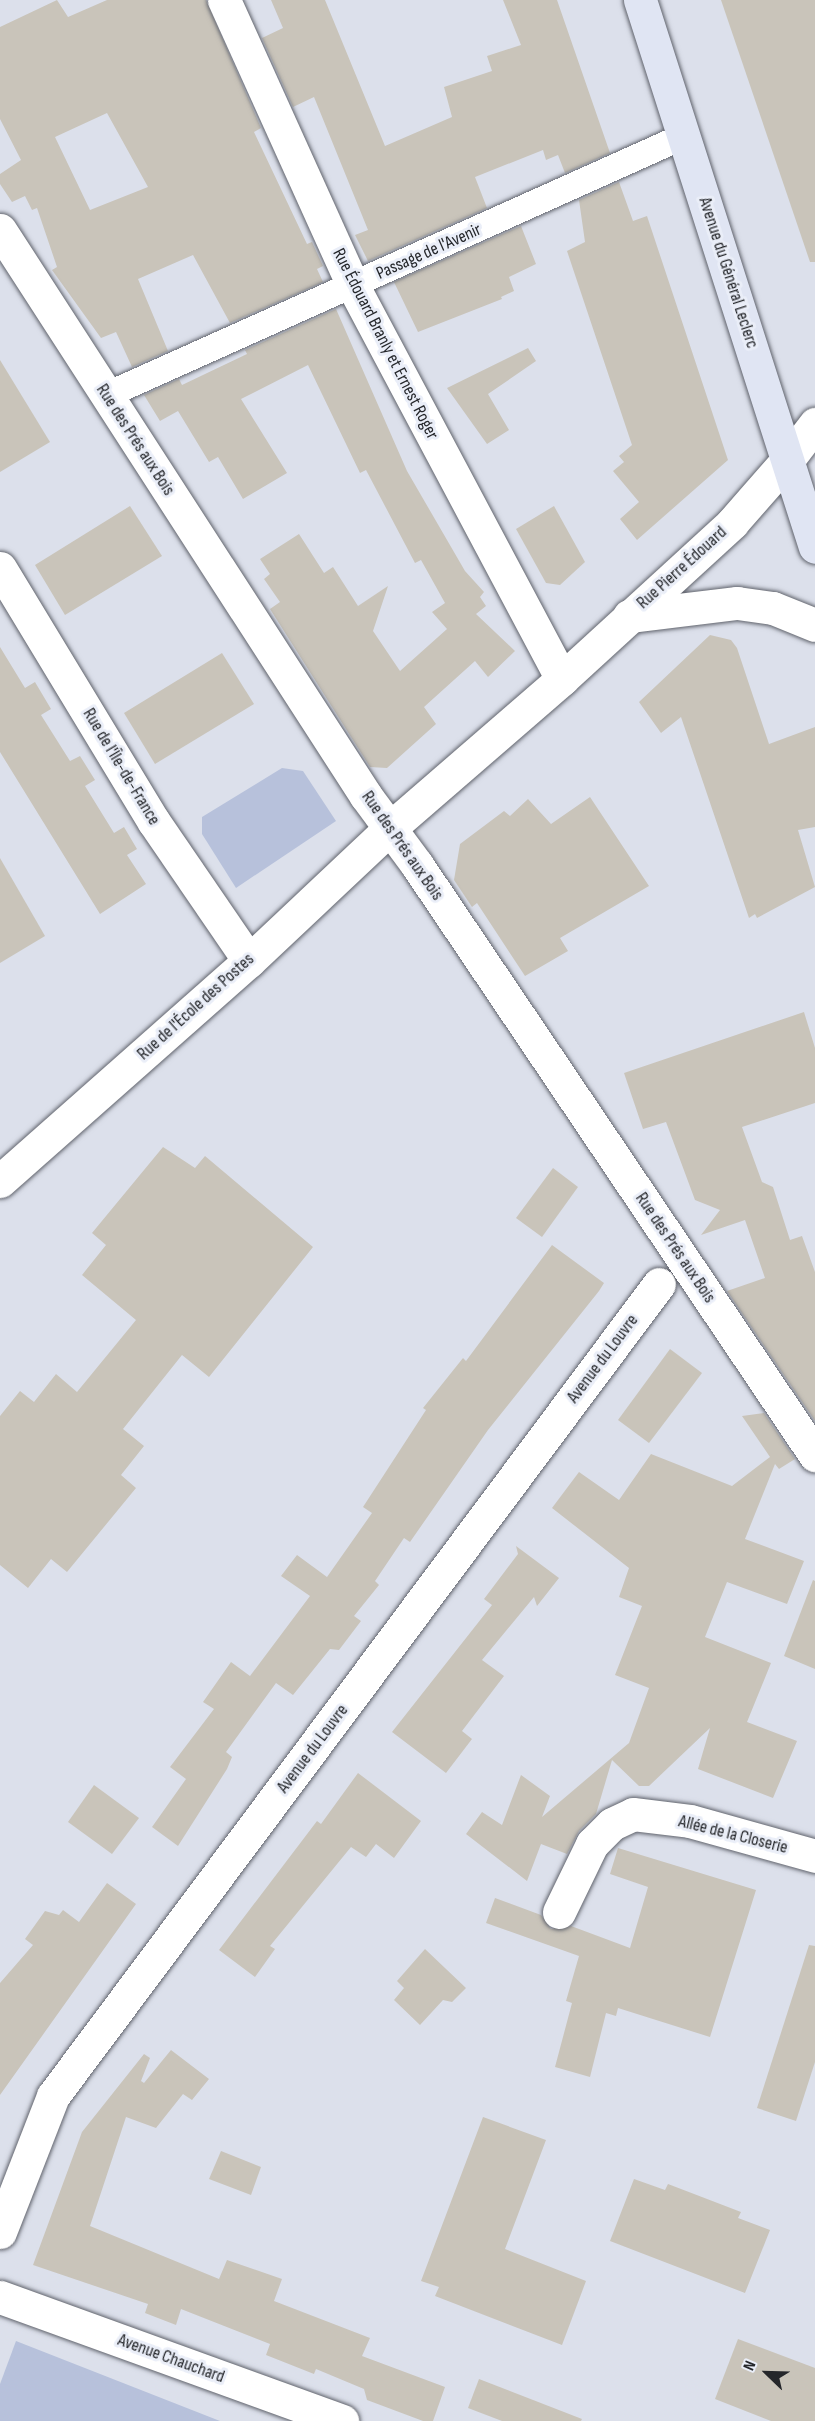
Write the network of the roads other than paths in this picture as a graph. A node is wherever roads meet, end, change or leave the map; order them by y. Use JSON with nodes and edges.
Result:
{"nodes":[{"id":1,"x":224,"y":0,"type":"edge"},
{"id":2,"x":640,"y":0,"type":"edge"},
{"id":3,"x":684,"y":136,"type":"junction"},
{"id":4,"x":0,"y":230,"type":"edge"},
{"id":5,"x":353,"y":286,"type":"junction"},
{"id":6,"x":107,"y":395,"type":"junction"},
{"id":7,"x":815,"y":424,"type":"edge"},
{"id":8,"x":789,"y":458,"type":"junction"},
{"id":9,"x":815,"y":547,"type":"edge"},
{"id":10,"x":0,"y":568,"type":"edge"},
{"id":11,"x":629,"y":616,"type":"junction"},
{"id":12,"x":815,"y":625,"type":"edge"},
{"id":13,"x":562,"y":679,"type":"junction"},
{"id":14,"x":389,"y":829,"type":"junction"},
{"id":15,"x":249,"y":961,"type":"junction"},
{"id":16,"x":0,"y":1181,"type":"edge"},
{"id":17,"x":659,"y":1284,"type":"dead end"},
{"id":18,"x":815,"y":1455,"type":"edge"},
{"id":19,"x":815,"y":1856,"type":"edge"},
{"id":20,"x":559,"y":1912,"type":"dead end"},
{"id":21,"x":0,"y":2232,"type":"edge"},
{"id":22,"x":0,"y":2297,"type":"edge"},
{"id":23,"x":342,"y":2421,"type":"edge"}],
"edges":[{"from":1,"to":5,"type":"street","name":"Rue Édouard Branly et Ernest Roger"},
{"from":2,"to":3,"type":"main road","name":"Avenue du Général Leclerc"},
{"from":3,"to":5,"type":"street","name":"Passage de l'Avenir"},
{"from":3,"to":8,"type":"main road","name":"Avenue du Général Leclerc"},
{"from":4,"to":6,"type":"street","name":"Rue des Prés aux Bois"},
{"from":5,"to":6,"type":"street","name":"Passage de l'Avenir"},
{"from":5,"to":13,"type":"street","name":"Rue Édouard Branly et Ernest Roger"},
{"from":6,"to":14,"type":"street","name":"Rue des Prés aux Bois"},
{"from":7,"to":8,"type":"street","name":"Rue Pierre Édouard"},
{"from":8,"to":9,"type":"main road","name":"Avenue du Général Leclerc"},
{"from":8,"to":11,"type":"street","name":"Rue Pierre Édouard"},
{"from":10,"to":15,"type":"street","name":"Rue de l'Île-de-France"},
{"from":11,"to":12,"type":"street","name":"Rue Pierre Édouard"},
{"from":11,"to":13,"type":"street","name":"Rue de l'École des Postes"},
{"from":13,"to":14,"type":"street","name":"Rue de l'École des Postes"},
{"from":14,"to":15,"type":"street","name":"Rue de l'École des Postes"},
{"from":14,"to":18,"type":"street","name":"Rue des Prés aux Bois"},
{"from":15,"to":16,"type":"street","name":"Rue de l'École des Postes"},
{"from":17,"to":21,"type":"street","name":"Avenue du Louvre"},
{"from":19,"to":20,"type":"street","name":"Allée de la Closerie"},
{"from":22,"to":23,"type":"street","name":"Avenue Chauchard"}]}
